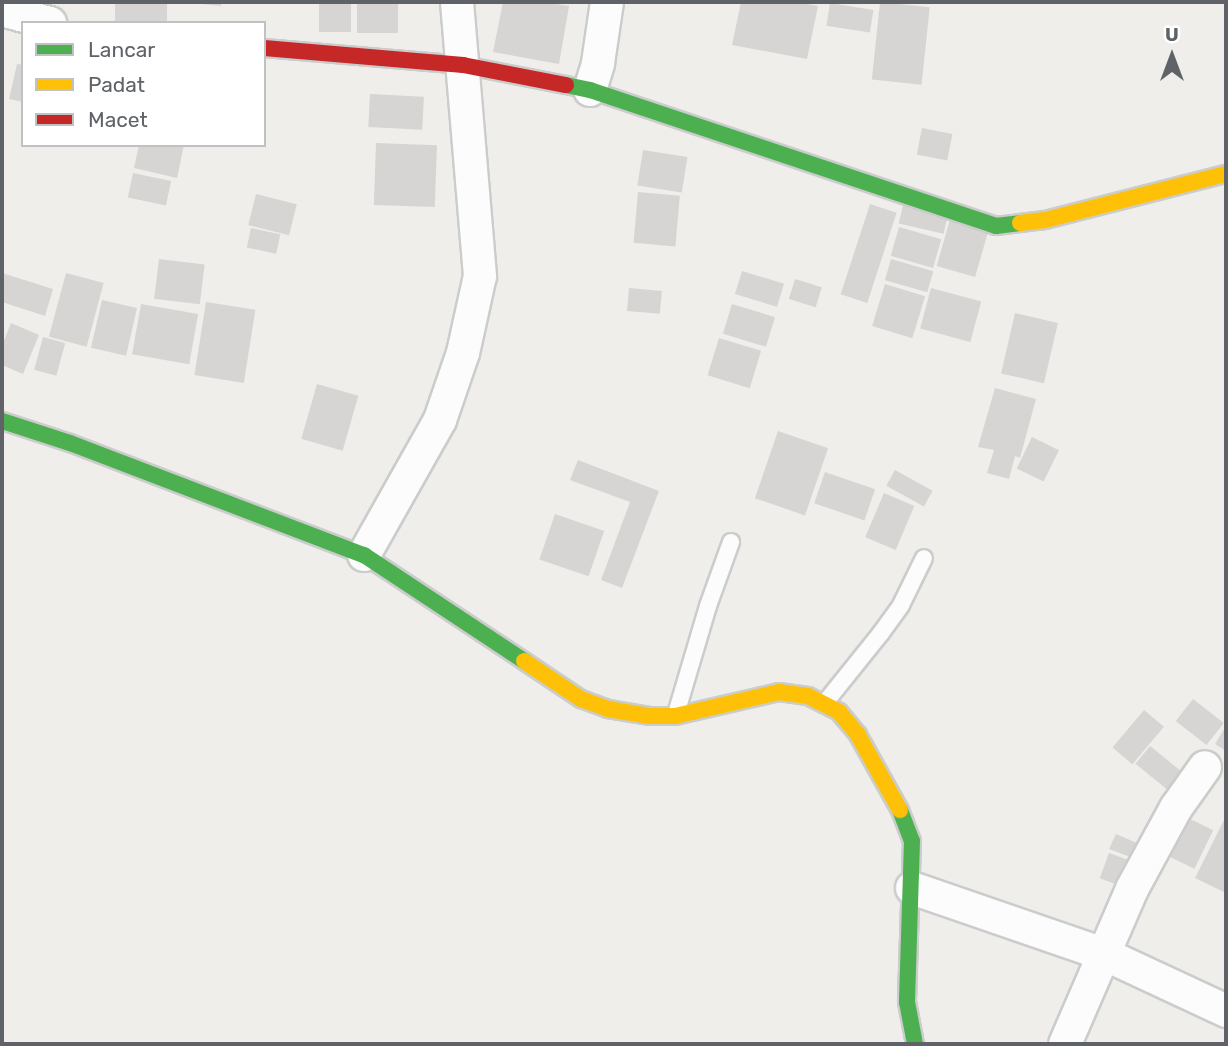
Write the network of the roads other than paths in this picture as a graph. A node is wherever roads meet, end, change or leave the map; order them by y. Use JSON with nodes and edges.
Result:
{"nodes":[{"id":1,"x":457,"y":2,"type":"edge"},
{"id":2,"x":607,"y":2,"type":"edge"},
{"id":3,"x":2,"y":10,"type":"edge"},
{"id":4,"x":43,"y":21,"type":"edge"},
{"id":5,"x":266,"y":48,"type":"edge"},
{"id":6,"x":463,"y":65,"type":"junction"},
{"id":7,"x":590,"y":90,"type":"junction"},
{"id":8,"x":1226,"y":174,"type":"edge"},
{"id":9,"x":2,"y":421,"type":"edge"},
{"id":10,"x":731,"y":542,"type":"dead end"},
{"id":11,"x":364,"y":555,"type":"junction"},
{"id":12,"x":924,"y":558,"type":"dead end"},
{"id":13,"x":824,"y":704,"type":"junction"},
{"id":14,"x":675,"y":716,"type":"junction"},
{"id":15,"x":1205,"y":767,"type":"dead end"},
{"id":16,"x":912,"y":888,"type":"junction"},
{"id":17,"x":1104,"y":954,"type":"junction"},
{"id":18,"x":1226,"y":1011,"type":"edge"},
{"id":19,"x":915,"y":1044,"type":"edge"},
{"id":20,"x":1065,"y":1044,"type":"edge"}],
"edges":[{"from":1,"to":6,"type":"street"},
{"from":2,"to":7,"type":"street"},
{"from":3,"to":4,"type":"street"},
{"from":5,"to":6,"type":"street"},
{"from":6,"to":7,"type":"street"},
{"from":6,"to":11,"type":"street"},
{"from":7,"to":8,"type":"street"},
{"from":9,"to":11,"type":"street"},
{"from":10,"to":14,"type":"lane"},
{"from":11,"to":14,"type":"street"},
{"from":12,"to":13,"type":"lane"},
{"from":13,"to":14,"type":"street"},
{"from":13,"to":16,"type":"street"},
{"from":15,"to":17,"type":"street"},
{"from":16,"to":17,"type":"street"},
{"from":16,"to":19,"type":"street"},
{"from":17,"to":18,"type":"street"},
{"from":17,"to":20,"type":"street"}]}
